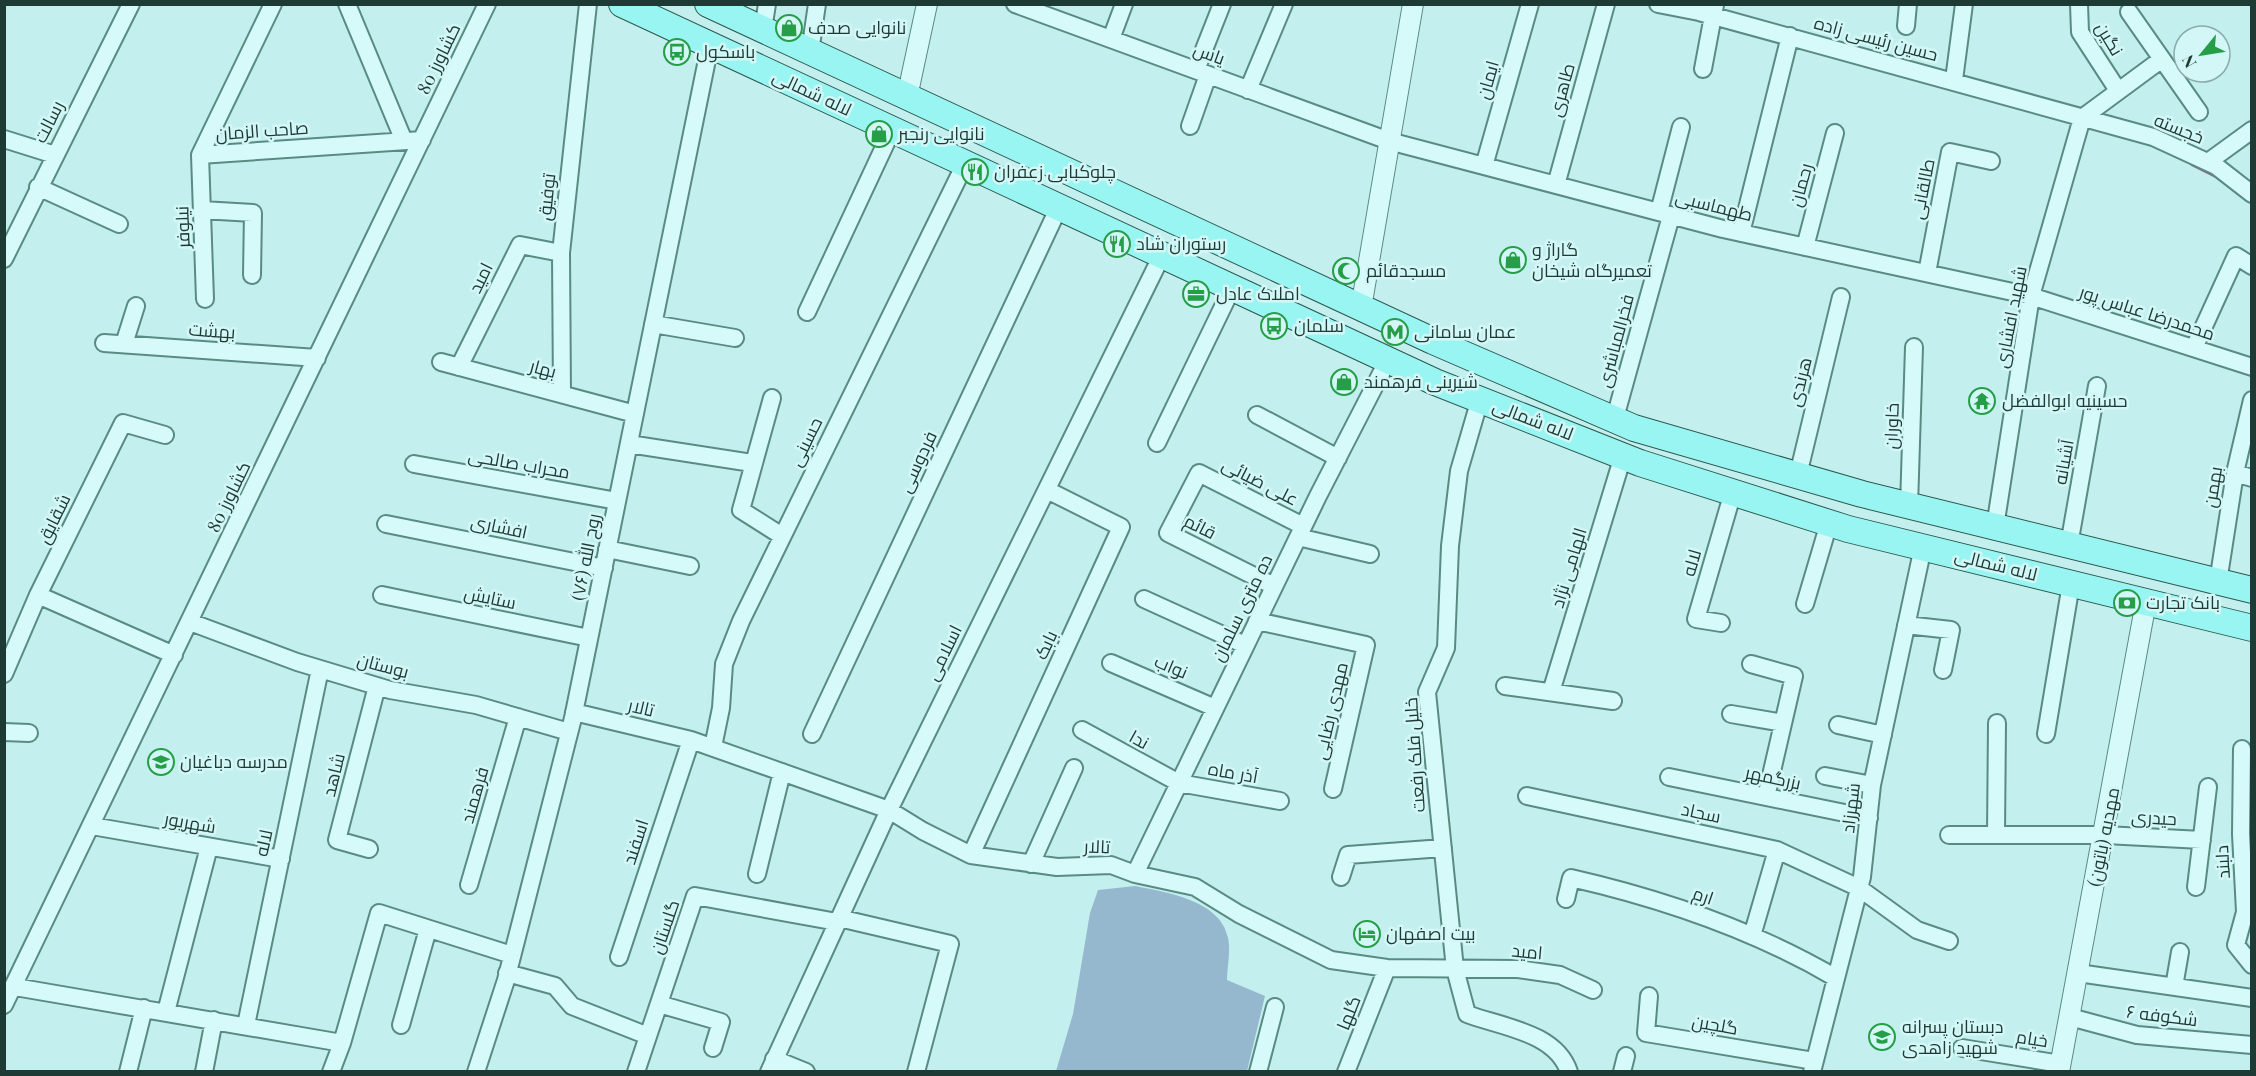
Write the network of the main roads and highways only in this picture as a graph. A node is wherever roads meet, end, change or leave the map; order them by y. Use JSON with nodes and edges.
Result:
{"nodes":[{"id":1,"x":622,"y":4,"type":"edge"},
{"id":2,"x":708,"y":4,"type":"edge"},
{"id":3,"x":1048,"y":162,"type":"junction"},
{"id":4,"x":1014,"y":186,"type":"junction"},
{"id":5,"x":1135,"y":202,"type":"junction"},
{"id":6,"x":1099,"y":226,"type":"junction"},
{"id":7,"x":1876,"y":498,"type":"junction"},
{"id":8,"x":1863,"y":533,"type":"junction"},
{"id":9,"x":2252,"y":590,"type":"edge"},
{"id":10,"x":2252,"y":628,"type":"edge"}],
"edges":[{"from":1,"to":4,"type":"main road","name":"لاله شمالی"},
{"from":2,"to":3,"type":"main road","name":"لاله شمالی"},
{"from":3,"to":4,"type":"main road"},
{"from":3,"to":5,"type":"main road","name":"لاله شمالی"},
{"from":4,"to":6,"type":"main road","name":"لاله شمالی"},
{"from":5,"to":6,"type":"main road"},
{"from":5,"to":7,"type":"main road","name":"لاله شمالی"},
{"from":6,"to":8,"type":"main road","name":"لاله شمالی"},
{"from":7,"to":8,"type":"main road"},
{"from":7,"to":9,"type":"main road","name":"لاله شمالی"},
{"from":8,"to":10,"type":"main road","name":"لاله شمالی"}]}
